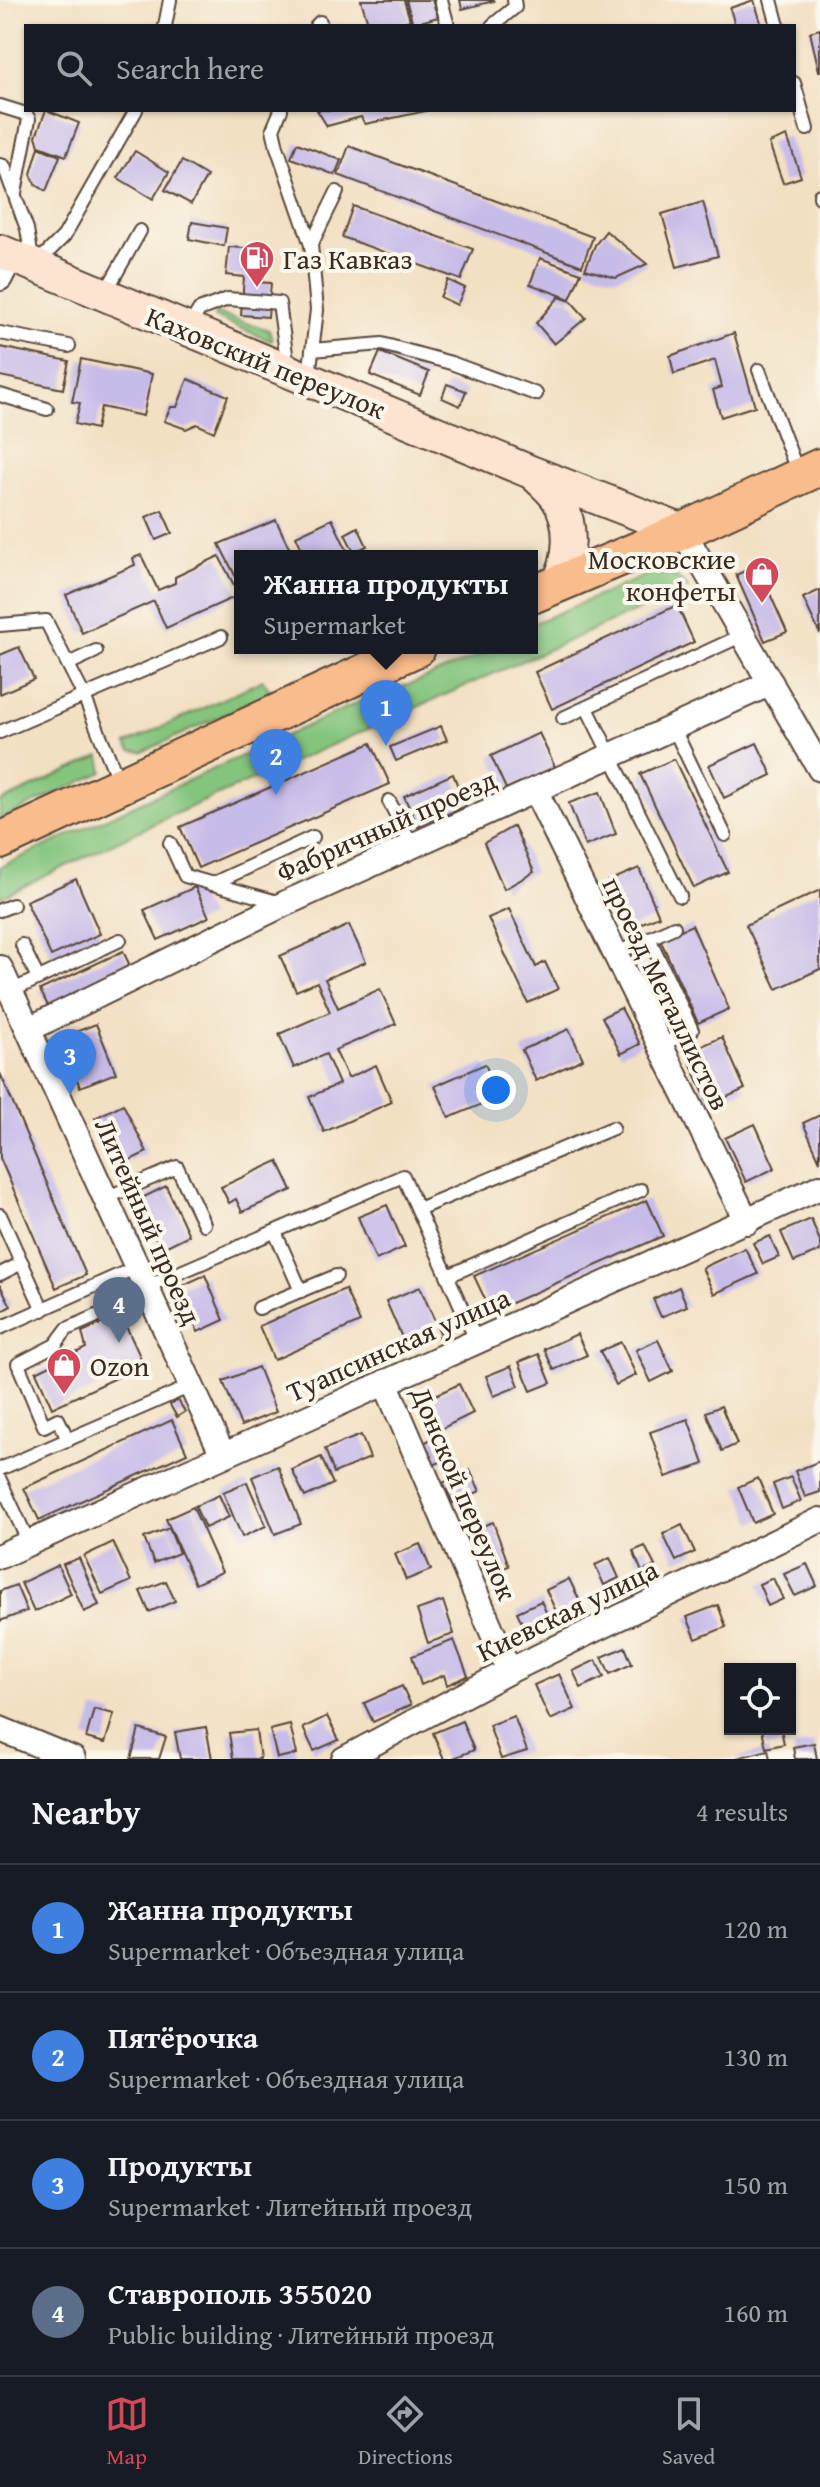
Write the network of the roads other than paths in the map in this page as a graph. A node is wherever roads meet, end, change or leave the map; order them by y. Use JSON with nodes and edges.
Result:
{"nodes":[{"id":1,"x":170,"y":0,"type":"edge"},
{"id":2,"x":441,"y":0,"type":"edge"},
{"id":3,"x":514,"y":0,"type":"edge"},
{"id":4,"x":771,"y":0,"type":"edge"},
{"id":5,"x":165,"y":24,"type":"edge"},
{"id":6,"x":447,"y":24,"type":"edge"},
{"id":7,"x":494,"y":24,"type":"edge"},
{"id":8,"x":777,"y":24,"type":"edge"},
{"id":9,"x":796,"y":90,"type":"edge"},
{"id":10,"x":0,"y":106,"type":"edge"},
{"id":11,"x":135,"y":112,"type":"edge"},
{"id":12,"x":280,"y":112,"type":"edge"},
{"id":13,"x":807,"y":129,"type":"dead end"},
{"id":14,"x":0,"y":165,"type":"edge"},
{"id":15,"x":337,"y":192,"type":"dead end"},
{"id":16,"x":15,"y":193,"type":"junction"},
{"id":17,"x":140,"y":231,"type":"dead end"},
{"id":18,"x":311,"y":245,"type":"junction"},
{"id":19,"x":11,"y":263,"type":"edge"},
{"id":20,"x":104,"y":296,"type":"junction"},
{"id":21,"x":188,"y":330,"type":"junction"},
{"id":22,"x":0,"y":333,"type":"edge"},
{"id":23,"x":69,"y":346,"type":"dead end"},
{"id":24,"x":303,"y":367,"type":"junction"},
{"id":25,"x":759,"y":370,"type":"dead end"},
{"id":26,"x":536,"y":394,"type":"dead end"},
{"id":27,"x":0,"y":395,"type":"edge"},
{"id":28,"x":47,"y":409,"type":"dead end"},
{"id":29,"x":810,"y":472,"type":"edge"},
{"id":30,"x":533,"y":473,"type":"junction"},
{"id":31,"x":683,"y":531,"type":"junction"},
{"id":32,"x":545,"y":589,"type":"edge"},
{"id":33,"x":0,"y":625,"type":"edge"},
{"id":34,"x":743,"y":635,"type":"junction"},
{"id":35,"x":221,"y":637,"type":"dead end"},
{"id":36,"x":96,"y":651,"type":"dead end"},
{"id":37,"x":404,"y":654,"type":"edge"},
{"id":38,"x":68,"y":664,"type":"junction"},
{"id":39,"x":771,"y":683,"type":"junction"},
{"id":40,"x":84,"y":696,"type":"junction"},
{"id":41,"x":587,"y":708,"type":"junction"},
{"id":42,"x":563,"y":718,"type":"dead end"},
{"id":43,"x":673,"y":727,"type":"junction"},
{"id":44,"x":0,"y":732,"type":"edge"},
{"id":45,"x":610,"y":756,"type":"junction"},
{"id":46,"x":820,"y":769,"type":"edge"},
{"id":47,"x":120,"y":785,"type":"junction"},
{"id":48,"x":535,"y":790,"type":"junction"},
{"id":49,"x":389,"y":801,"type":"dead end"},
{"id":50,"x":725,"y":835,"type":"dead end"},
{"id":51,"x":313,"y":837,"type":"dead end"},
{"id":52,"x":0,"y":841,"type":"edge"},
{"id":53,"x":170,"y":843,"type":"dead end"},
{"id":54,"x":412,"y":846,"type":"junction"},
{"id":55,"x":212,"y":884,"type":"junction"},
{"id":56,"x":680,"y":896,"type":"dead end"},
{"id":57,"x":284,"y":904,"type":"junction"},
{"id":58,"x":13,"y":905,"type":"dead end"},
{"id":59,"x":0,"y":910,"type":"edge"},
{"id":60,"x":674,"y":927,"type":"dead end"},
{"id":61,"x":649,"y":938,"type":"junction"},
{"id":62,"x":120,"y":940,"type":"dead end"},
{"id":63,"x":22,"y":945,"type":"dead end"},
{"id":64,"x":615,"y":954,"type":"junction"},
{"id":65,"x":0,"y":968,"type":"edge"},
{"id":66,"x":38,"y":978,"type":"junction"},
{"id":67,"x":5,"y":993,"type":"edge"},
{"id":68,"x":29,"y":1029,"type":"junction"},
{"id":69,"x":660,"y":1046,"type":"junction"},
{"id":70,"x":613,"y":1128,"type":"dead end"},
{"id":71,"x":820,"y":1187,"type":"edge"},
{"id":72,"x":641,"y":1190,"type":"dead end"},
{"id":73,"x":106,"y":1198,"type":"junction"},
{"id":74,"x":418,"y":1209,"type":"junction"},
{"id":75,"x":0,"y":1215,"type":"edge"},
{"id":76,"x":747,"y":1222,"type":"junction"},
{"id":77,"x":204,"y":1224,"type":"dead end"},
{"id":78,"x":275,"y":1232,"type":"junction"},
{"id":79,"x":22,"y":1263,"type":"junction"},
{"id":80,"x":0,"y":1274,"type":"edge"},
{"id":81,"x":336,"y":1276,"type":"dead end"},
{"id":82,"x":448,"y":1276,"type":"junction"},
{"id":83,"x":144,"y":1282,"type":"junction"},
{"id":84,"x":301,"y":1291,"type":"junction"},
{"id":85,"x":259,"y":1308,"type":"dead end"},
{"id":86,"x":43,"y":1310,"type":"junction"},
{"id":87,"x":0,"y":1328,"type":"edge"},
{"id":88,"x":476,"y":1340,"type":"junction"},
{"id":89,"x":385,"y":1382,"type":"junction"},
{"id":90,"x":191,"y":1386,"type":"junction"},
{"id":91,"x":68,"y":1440,"type":"junction"},
{"id":92,"x":223,"y":1455,"type":"junction"},
{"id":93,"x":0,"y":1469,"type":"edge"},
{"id":94,"x":0,"y":1480,"type":"edge"},
{"id":95,"x":820,"y":1520,"type":"edge"},
{"id":96,"x":29,"y":1543,"type":"junction"},
{"id":97,"x":0,"y":1556,"type":"edge"},
{"id":98,"x":509,"y":1671,"type":"junction"},
{"id":99,"x":0,"y":1729,"type":"edge"},
{"id":100,"x":73,"y":1759,"type":"edge"},
{"id":101,"x":344,"y":1759,"type":"edge"}],
"edges":[{"from":1,"to":5,"type":"lane"},
{"from":2,"to":6,"type":"lane"},
{"from":3,"to":7,"type":"lane"},
{"from":4,"to":8,"type":"lane"},
{"from":9,"to":13,"type":"lane"},
{"from":10,"to":16,"type":"lane"},
{"from":11,"to":19,"type":"lane"},
{"from":12,"to":18,"type":"lane"},
{"from":14,"to":16,"type":"lane"},
{"from":15,"to":18,"type":"lane"},
{"from":16,"to":19,"type":"lane"},
{"from":17,"to":20,"type":"lane"},
{"from":18,"to":24,"type":"lane"},
{"from":19,"to":20,"type":"main road","name":"Каховский переулок"},
{"from":20,"to":21,"type":"main road","name":"Каховский переулок"},
{"from":21,"to":24,"type":"main road","name":"Каховский переулок"},
{"from":21,"to":24,"type":"lane"},
{"from":22,"to":23,"type":"lane"},
{"from":24,"to":26,"type":"lane"},
{"from":24,"to":30,"type":"main road","name":"Каховский переулок"},
{"from":25,"to":29,"type":"lane"},
{"from":27,"to":28,"type":"lane"},
{"from":29,"to":31,"type":"main road"},
{"from":30,"to":31,"type":"main road","name":"Каховский переулок"},
{"from":30,"to":32,"type":"main road"},
{"from":31,"to":32,"type":"main road"},
{"from":31,"to":34,"type":"street"},
{"from":33,"to":38,"type":"lane"},
{"from":34,"to":39,"type":"street"},
{"from":34,"to":41,"type":"lane"},
{"from":35,"to":40,"type":"lane"},
{"from":36,"to":38,"type":"lane"},
{"from":37,"to":47,"type":"main road"},
{"from":38,"to":40,"type":"lane"},
{"from":39,"to":43,"type":"street","name":"Фабричный проезд"},
{"from":39,"to":46,"type":"street"},
{"from":40,"to":44,"type":"lane"},
{"from":40,"to":47,"type":"lane"},
{"from":41,"to":42,"type":"lane"},
{"from":41,"to":45,"type":"lane"},
{"from":43,"to":45,"type":"street","name":"Фабричный проезд"},
{"from":43,"to":50,"type":"lane"},
{"from":45,"to":48,"type":"street","name":"Фабричный проезд"},
{"from":45,"to":56,"type":"lane"},
{"from":47,"to":52,"type":"main road"},
{"from":48,"to":54,"type":"street","name":"Фабричный проезд"},
{"from":48,"to":64,"type":"street","name":"проезд Металлистов"},
{"from":49,"to":54,"type":"lane"},
{"from":51,"to":55,"type":"lane"},
{"from":53,"to":55,"type":"lane"},
{"from":54,"to":57,"type":"street","name":"Фабричный проезд"},
{"from":55,"to":57,"type":"lane"},
{"from":57,"to":68,"type":"street","name":"Фабричный проезд"},
{"from":58,"to":59,"type":"lane"},
{"from":60,"to":61,"type":"lane"},
{"from":61,"to":64,"type":"lane"},
{"from":61,"to":69,"type":"lane"},
{"from":62,"to":66,"type":"lane"},
{"from":63,"to":66,"type":"lane"},
{"from":64,"to":69,"type":"street","name":"проезд Металлистов"},
{"from":65,"to":67,"type":"street","name":"Литейный проезд"},
{"from":66,"to":67,"type":"lane"},
{"from":67,"to":68,"type":"street","name":"Литейный проезд"},
{"from":68,"to":73,"type":"street","name":"Литейный проезд"},
{"from":69,"to":76,"type":"street","name":"проезд Металлистов"},
{"from":70,"to":74,"type":"lane"},
{"from":71,"to":76,"type":"street","name":"Туапсинская улица"},
{"from":72,"to":82,"type":"lane"},
{"from":73,"to":77,"type":"lane"},
{"from":73,"to":83,"type":"street","name":"Литейный проезд"},
{"from":74,"to":78,"type":"lane"},
{"from":74,"to":82,"type":"lane"},
{"from":75,"to":79,"type":"lane"},
{"from":76,"to":88,"type":"street","name":"Туапсинская улица"},
{"from":78,"to":83,"type":"lane"},
{"from":78,"to":84,"type":"lane"},
{"from":79,"to":80,"type":"lane"},
{"from":79,"to":86,"type":"lane"},
{"from":81,"to":84,"type":"lane"},
{"from":82,"to":88,"type":"lane"},
{"from":83,"to":86,"type":"lane"},
{"from":83,"to":90,"type":"street","name":"Литейный проезд"},
{"from":83,"to":91,"type":"lane"},
{"from":84,"to":85,"type":"lane"},
{"from":86,"to":87,"type":"lane"},
{"from":88,"to":89,"type":"street","name":"Туапсинская улица"},
{"from":89,"to":92,"type":"street","name":"Туапсинская улица"},
{"from":89,"to":98,"type":"street","name":"Донской переулок"},
{"from":90,"to":91,"type":"lane"},
{"from":90,"to":92,"type":"street","name":"Литейный проезд"},
{"from":91,"to":93,"type":"lane"},
{"from":92,"to":96,"type":"street","name":"Туапсинская улица"},
{"from":94,"to":96,"type":"lane"},
{"from":95,"to":98,"type":"street","name":"Киевская улица"},
{"from":96,"to":97,"type":"street","name":"Туапсинская улица"},
{"from":98,"to":101,"type":"street","name":"Киевская улица"},
{"from":99,"to":100,"type":"street"}]}
